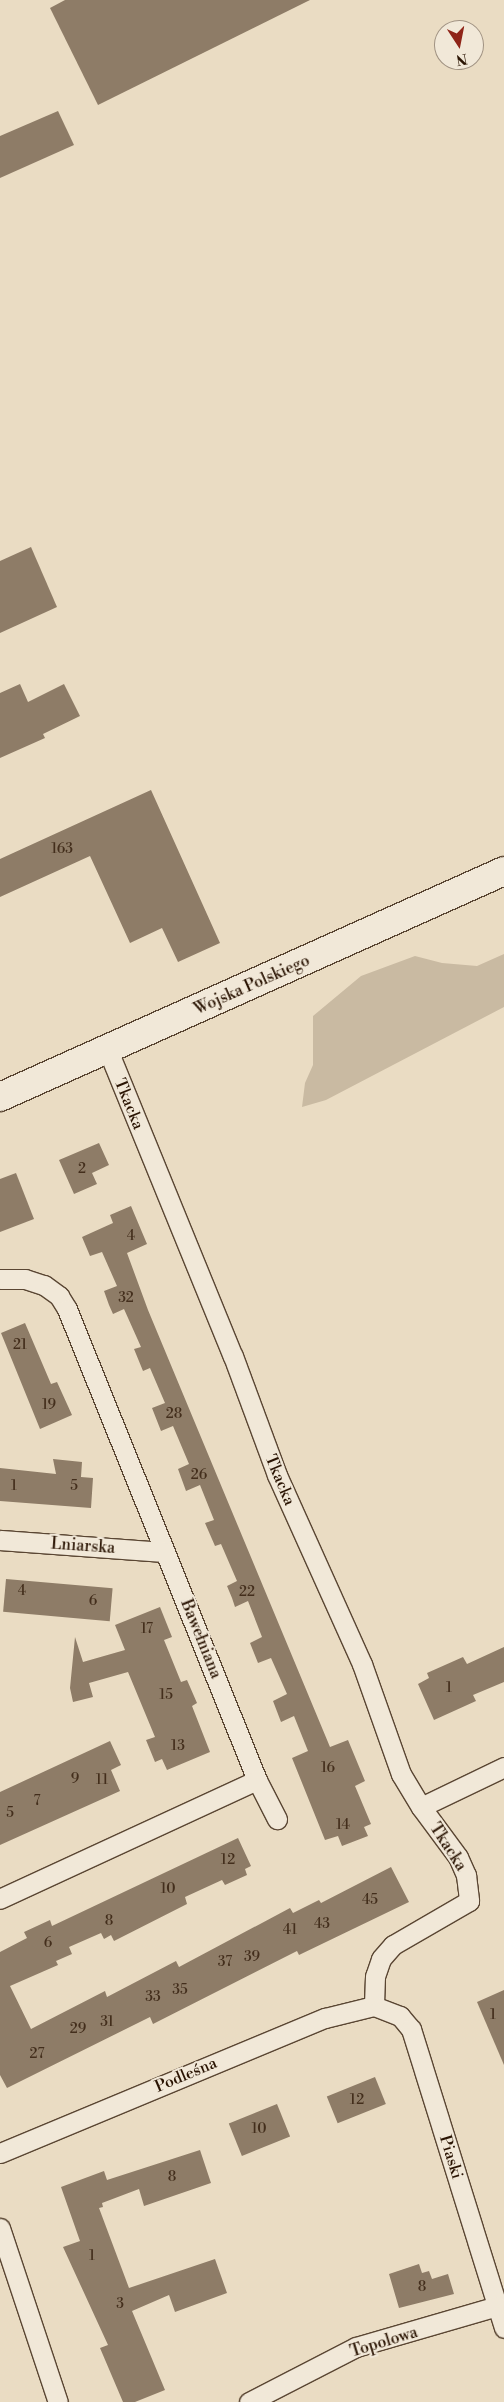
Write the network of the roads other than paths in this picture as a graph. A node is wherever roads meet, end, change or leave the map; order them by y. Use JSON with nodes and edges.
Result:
{"nodes":[{"id":1,"x":504,"y":871,"type":"edge"},
{"id":2,"x":107,"y":1048,"type":"junction"},
{"id":3,"x":0,"y":1097,"type":"edge"},
{"id":4,"x":0,"y":1279,"type":"edge"},
{"id":5,"x":0,"y":1540,"type":"edge"},
{"id":6,"x":165,"y":1552,"type":"junction"},
{"id":7,"x":504,"y":1767,"type":"edge"},
{"id":8,"x":257,"y":1780,"type":"junction"},
{"id":9,"x":420,"y":1807,"type":"junction"},
{"id":10,"x":277,"y":1819,"type":"dead end"},
{"id":11,"x":0,"y":1899,"type":"edge"},
{"id":12,"x":374,"y":2006,"type":"junction"},
{"id":13,"x":0,"y":2153,"type":"edge"},
{"id":14,"x":0,"y":2228,"type":"edge"},
{"id":15,"x":497,"y":2306,"type":"junction"},
{"id":16,"x":504,"y":2328,"type":"edge"},
{"id":17,"x":58,"y":2402,"type":"edge"},
{"id":18,"x":249,"y":2402,"type":"edge"}],
"edges":[{"from":1,"to":2,"type":"main road","name":"Wojska Polskiego"},
{"from":2,"to":3,"type":"main road","name":"Wojska Polskiego"},
{"from":2,"to":9,"type":"street","name":"Tkacka"},
{"from":4,"to":6,"type":"street","name":"Bawełniana"},
{"from":5,"to":6,"type":"street","name":"Lniarska"},
{"from":6,"to":8,"type":"street","name":"Bawełniana"},
{"from":7,"to":9,"type":"street"},
{"from":8,"to":10,"type":"street","name":"Bawełniana"},
{"from":8,"to":11,"type":"street"},
{"from":9,"to":12,"type":"street","name":"Tkacka"},
{"from":12,"to":13,"type":"street","name":"Podleśna"},
{"from":12,"to":15,"type":"street","name":"Piaski"},
{"from":14,"to":17,"type":"street"},
{"from":15,"to":16,"type":"street","name":"Piaski"},
{"from":15,"to":18,"type":"street","name":"Topolowa"}]}
